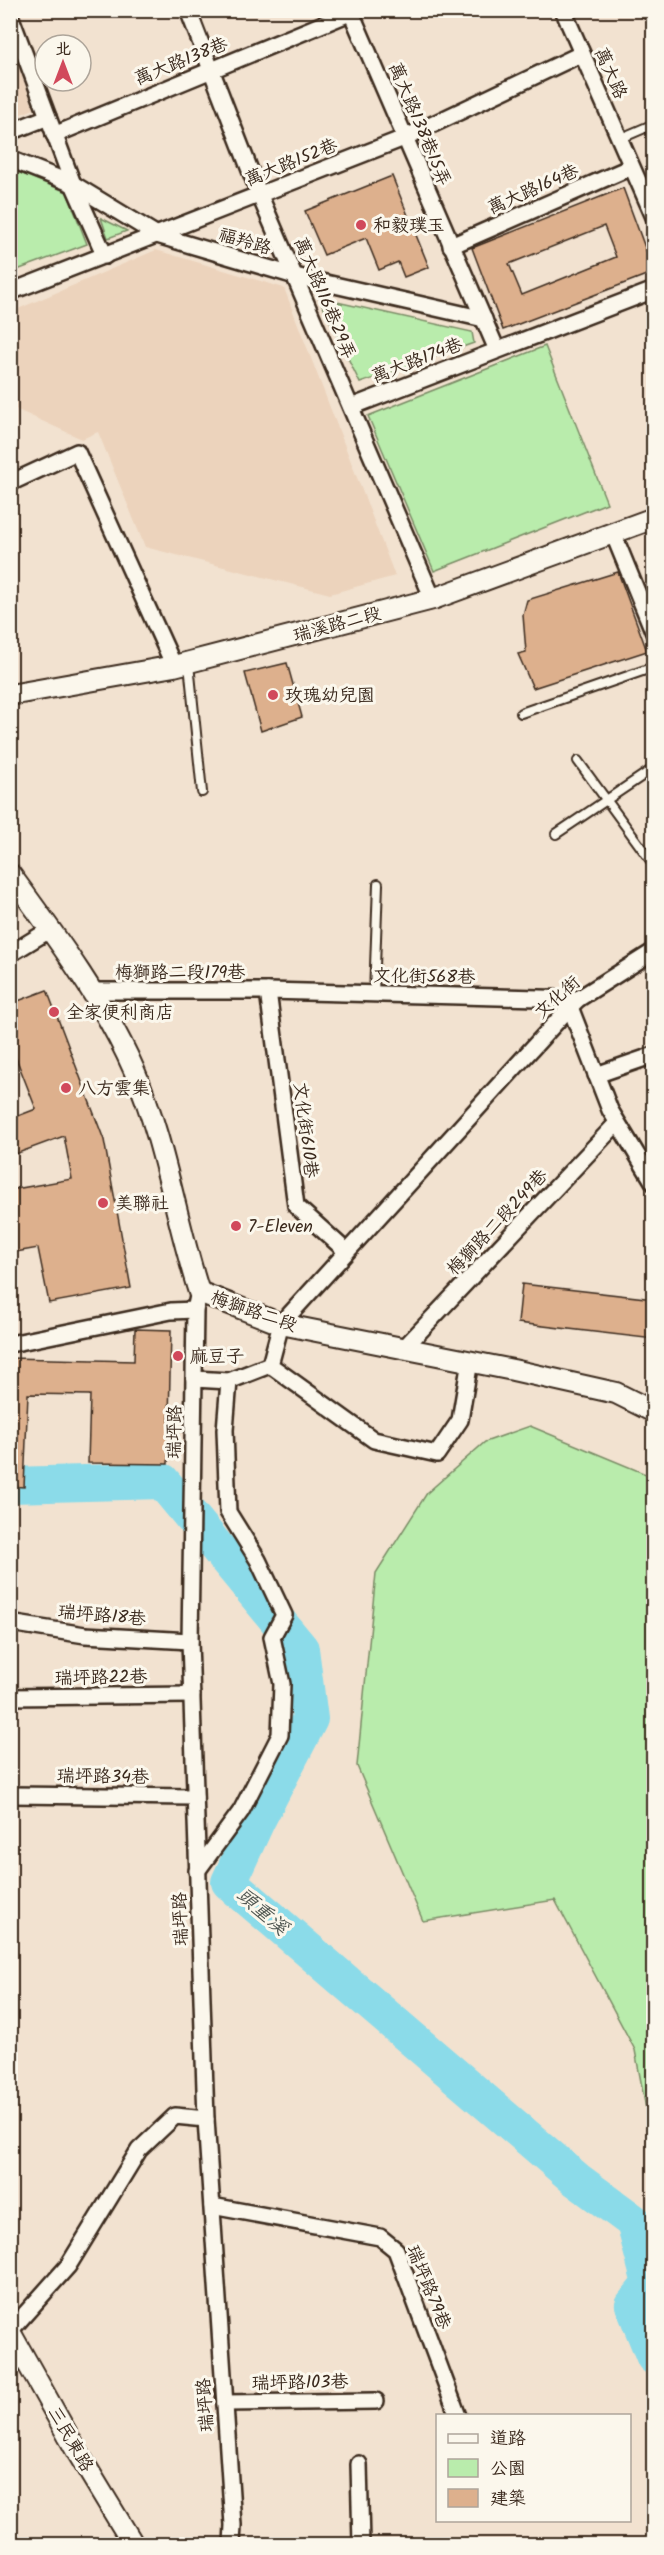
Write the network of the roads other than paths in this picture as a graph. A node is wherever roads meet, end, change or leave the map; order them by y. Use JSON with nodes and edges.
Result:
{"nodes":[{"id":1,"x":188,"y":10,"type":"edge"},
{"id":2,"x":563,"y":10,"type":"edge"},
{"id":3,"x":353,"y":11,"type":"edge"},
{"id":4,"x":10,"y":15,"type":"edge"},
{"id":5,"x":581,"y":54,"type":"junction"},
{"id":6,"x":210,"y":69,"type":"junction"},
{"id":7,"x":48,"y":117,"type":"junction"},
{"id":8,"x":654,"y":124,"type":"edge"},
{"id":9,"x":10,"y":132,"type":"edge"},
{"id":10,"x":54,"y":135,"type":"junction"},
{"id":11,"x":404,"y":138,"type":"junction"},
{"id":12,"x":619,"y":139,"type":"junction"},
{"id":13,"x":10,"y":159,"type":"edge"},
{"id":14,"x":631,"y":167,"type":"junction"},
{"id":15,"x":73,"y":184,"type":"junction"},
{"id":16,"x":260,"y":196,"type":"junction"},
{"id":17,"x":654,"y":217,"type":"edge"},
{"id":18,"x":156,"y":235,"type":"junction"},
{"id":19,"x":451,"y":246,"type":"junction"},
{"id":20,"x":105,"y":256,"type":"junction"},
{"id":21,"x":295,"y":276,"type":"junction"},
{"id":22,"x":654,"y":290,"type":"edge"},
{"id":23,"x":10,"y":292,"type":"edge"},
{"id":24,"x":484,"y":319,"type":"junction"},
{"id":25,"x":497,"y":350,"type":"junction"},
{"id":26,"x":351,"y":407,"type":"junction"},
{"id":27,"x":10,"y":483,"type":"edge"},
{"id":28,"x":654,"y":518,"type":"edge"},
{"id":29,"x":613,"y":533,"type":"junction"},
{"id":30,"x":433,"y":599,"type":"junction"},
{"id":31,"x":654,"y":633,"type":"edge"},
{"id":32,"x":182,"y":664,"type":"junction"},
{"id":33,"x":654,"y":667,"type":"edge"},
{"id":34,"x":10,"y":695,"type":"edge"},
{"id":35,"x":521,"y":713,"type":"dead end"},
{"id":36,"x":578,"y":760,"type":"dead end"},
{"id":37,"x":654,"y":768,"type":"edge"},
{"id":38,"x":202,"y":792,"type":"dead end"},
{"id":39,"x":606,"y":800,"type":"junction"},
{"id":40,"x":556,"y":834,"type":"dead end"},
{"id":41,"x":654,"y":865,"type":"edge"},
{"id":42,"x":10,"y":873,"type":"edge"},
{"id":43,"x":378,"y":884,"type":"dead end"},
{"id":44,"x":51,"y":929,"type":"junction"},
{"id":45,"x":654,"y":951,"type":"edge"},
{"id":46,"x":10,"y":954,"type":"edge"},
{"id":47,"x":91,"y":991,"type":"junction"},
{"id":48,"x":268,"y":991,"type":"junction"},
{"id":49,"x":374,"y":994,"type":"junction"},
{"id":50,"x":574,"y":1003,"type":"junction"},
{"id":51,"x":654,"y":1055,"type":"edge"},
{"id":52,"x":596,"y":1075,"type":"junction"},
{"id":53,"x":617,"y":1122,"type":"junction"},
{"id":54,"x":653,"y":1181,"type":"edge"},
{"id":55,"x":346,"y":1251,"type":"junction"},
{"id":56,"x":197,"y":1301,"type":"junction"},
{"id":57,"x":282,"y":1324,"type":"junction"},
{"id":58,"x":10,"y":1344,"type":"edge"},
{"id":59,"x":404,"y":1348,"type":"junction"},
{"id":60,"x":471,"y":1361,"type":"junction"},
{"id":61,"x":270,"y":1365,"type":"junction"},
{"id":62,"x":194,"y":1379,"type":"junction"},
{"id":63,"x":229,"y":1381,"type":"junction"},
{"id":64,"x":654,"y":1412,"type":"edge"},
{"id":65,"x":10,"y":1623,"type":"edge"},
{"id":66,"x":190,"y":1641,"type":"junction"},
{"id":67,"x":192,"y":1695,"type":"junction"},
{"id":68,"x":10,"y":1697,"type":"edge"},
{"id":69,"x":10,"y":1795,"type":"edge"},
{"id":70,"x":195,"y":1797,"type":"junction"},
{"id":71,"x":197,"y":1871,"type":"junction"},
{"id":72,"x":206,"y":2119,"type":"junction"},
{"id":73,"x":212,"y":2206,"type":"junction"},
{"id":74,"x":10,"y":2332,"type":"edge"},
{"id":75,"x":376,"y":2401,"type":"dead end"},
{"id":76,"x":225,"y":2403,"type":"junction"},
{"id":77,"x":458,"y":2414,"type":"edge"},
{"id":78,"x":359,"y":2464,"type":"dead end"},
{"id":79,"x":133,"y":2544,"type":"edge"},
{"id":80,"x":232,"y":2544,"type":"edge"},
{"id":81,"x":361,"y":2544,"type":"edge"}],
"edges":[{"from":1,"to":6,"type":"street","name":"萬大路116巷29弄"},
{"from":2,"to":5,"type":"street","name":"萬大路"},
{"from":3,"to":6,"type":"street","name":"萬大路138巷"},
{"from":3,"to":11,"type":"street","name":"萬大路138巷15弄"},
{"from":4,"to":7,"type":"street"},
{"from":5,"to":11,"type":"street","name":"萬大路152巷"},
{"from":5,"to":12,"type":"street","name":"萬大路"},
{"from":6,"to":10,"type":"street","name":"萬大路138巷"},
{"from":6,"to":16,"type":"street","name":"萬大路116巷29弄"},
{"from":7,"to":9,"type":"street"},
{"from":7,"to":10,"type":"street"},
{"from":8,"to":12,"type":"lane"},
{"from":10,"to":15,"type":"street"},
{"from":11,"to":16,"type":"street","name":"萬大路152巷"},
{"from":11,"to":19,"type":"street","name":"萬大路138巷15弄"},
{"from":12,"to":14,"type":"street","name":"萬大路"},
{"from":13,"to":15,"type":"street","name":"福羚路"},
{"from":14,"to":17,"type":"street","name":"萬大路"},
{"from":14,"to":19,"type":"street","name":"萬大路164巷"},
{"from":15,"to":18,"type":"street","name":"福羚路"},
{"from":15,"to":20,"type":"street"},
{"from":16,"to":18,"type":"street","name":"萬大路152巷"},
{"from":16,"to":21,"type":"street","name":"萬大路116巷29弄"},
{"from":18,"to":20,"type":"street","name":"萬大路152巷"},
{"from":18,"to":21,"type":"street","name":"福羚路"},
{"from":19,"to":24,"type":"street","name":"萬大路138巷15弄"},
{"from":20,"to":23,"type":"street","name":"萬大路152巷"},
{"from":21,"to":24,"type":"street","name":"福羚路"},
{"from":21,"to":26,"type":"street","name":"萬大路116巷29弄"},
{"from":22,"to":25,"type":"street"},
{"from":24,"to":25,"type":"street","name":"萬大路138巷15弄"},
{"from":25,"to":26,"type":"street","name":"萬大路174巷"},
{"from":26,"to":30,"type":"street","name":"萬大路116巷29弄"},
{"from":27,"to":32,"type":"street"},
{"from":28,"to":29,"type":"street","name":"瑞溪路二段"},
{"from":29,"to":30,"type":"street","name":"瑞溪路二段"},
{"from":29,"to":31,"type":"street"},
{"from":30,"to":32,"type":"street","name":"瑞溪路二段"},
{"from":32,"to":34,"type":"street","name":"瑞溪路二段"},
{"from":32,"to":38,"type":"lane"},
{"from":33,"to":35,"type":"lane"},
{"from":36,"to":39,"type":"lane"},
{"from":37,"to":39,"type":"lane"},
{"from":39,"to":40,"type":"lane"},
{"from":39,"to":41,"type":"lane"},
{"from":42,"to":44,"type":"street","name":"梅獅路二段"},
{"from":43,"to":49,"type":"lane"},
{"from":44,"to":46,"type":"street"},
{"from":44,"to":47,"type":"street","name":"梅獅路二段"},
{"from":45,"to":50,"type":"street","name":"文化街"},
{"from":47,"to":48,"type":"street","name":"梅獅路二段179巷"},
{"from":47,"to":56,"type":"street","name":"梅獅路二段"},
{"from":48,"to":49,"type":"street","name":"文化街568巷"},
{"from":48,"to":55,"type":"street","name":"文化街610巷"},
{"from":49,"to":50,"type":"street","name":"文化街568巷"},
{"from":50,"to":52,"type":"street"},
{"from":50,"to":55,"type":"street","name":"文化街"},
{"from":51,"to":52,"type":"street"},
{"from":52,"to":53,"type":"street"},
{"from":53,"to":54,"type":"street"},
{"from":53,"to":59,"type":"street","name":"梅獅路二段249巷"},
{"from":55,"to":57,"type":"street","name":"文化街"},
{"from":56,"to":57,"type":"street","name":"梅獅路二段"},
{"from":56,"to":58,"type":"street"},
{"from":56,"to":62,"type":"street","name":"瑞坪路"},
{"from":57,"to":59,"type":"street","name":"梅獅路二段"},
{"from":57,"to":61,"type":"street"},
{"from":59,"to":60,"type":"street","name":"梅獅路二段"},
{"from":60,"to":61,"type":"street"},
{"from":60,"to":64,"type":"street","name":"梅獅路二段"},
{"from":61,"to":63,"type":"street"},
{"from":62,"to":63,"type":"street"},
{"from":62,"to":66,"type":"street","name":"瑞坪路"},
{"from":63,"to":71,"type":"street"},
{"from":65,"to":66,"type":"street","name":"瑞坪路18巷"},
{"from":66,"to":67,"type":"street","name":"瑞坪路"},
{"from":67,"to":68,"type":"street","name":"瑞坪路22巷"},
{"from":67,"to":70,"type":"street","name":"瑞坪路"},
{"from":69,"to":70,"type":"street","name":"瑞坪路34巷"},
{"from":70,"to":71,"type":"street","name":"瑞坪路"},
{"from":71,"to":72,"type":"street","name":"瑞坪路"},
{"from":72,"to":73,"type":"street","name":"瑞坪路"},
{"from":72,"to":74,"type":"street"},
{"from":73,"to":76,"type":"street","name":"瑞坪路"},
{"from":73,"to":77,"type":"street","name":"瑞坪路79巷"},
{"from":74,"to":79,"type":"street","name":"三民東路"},
{"from":75,"to":76,"type":"street","name":"瑞坪路103巷"},
{"from":76,"to":80,"type":"street","name":"瑞坪路"},
{"from":78,"to":81,"type":"street"}]}
